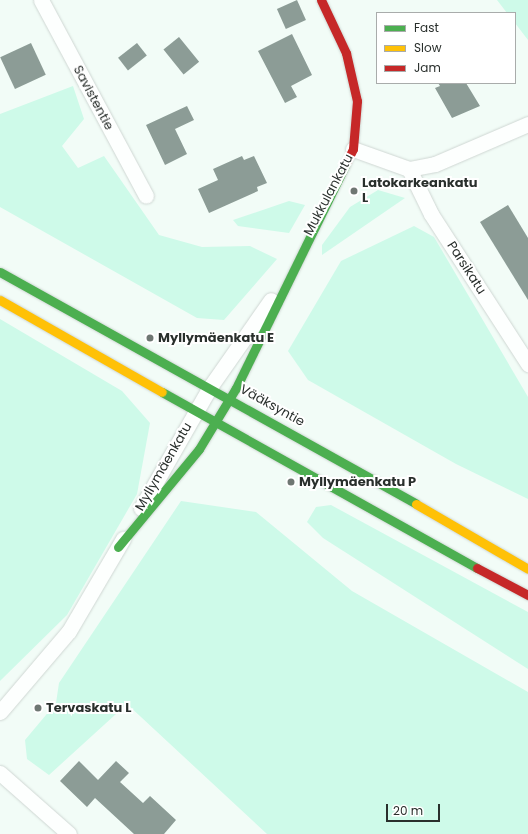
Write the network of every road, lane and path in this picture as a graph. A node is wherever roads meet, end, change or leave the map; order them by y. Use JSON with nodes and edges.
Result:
{"nodes":[{"id":1,"x":41,"y":0,"type":"edge"},
{"id":2,"x":321,"y":0,"type":"edge"},
{"id":3,"x":528,"y":124,"type":"edge"},
{"id":4,"x":353,"y":149,"type":"junction"},
{"id":5,"x":409,"y":168,"type":"junction"},
{"id":6,"x":146,"y":196,"type":"dead end"},
{"id":7,"x":300,"y":252,"type":"junction"},
{"id":8,"x":0,"y":272,"type":"edge"},
{"id":9,"x":0,"y":300,"type":"edge"},
{"id":10,"x":528,"y":364,"type":"edge"},
{"id":11,"x":210,"y":387,"type":"junction"},
{"id":12,"x":230,"y":398,"type":"junction"},
{"id":13,"x":196,"y":413,"type":"junction"},
{"id":14,"x":215,"y":423,"type":"junction"},
{"id":15,"x":118,"y":547,"type":"junction"},
{"id":16,"x":528,"y":569,"type":"edge"},
{"id":17,"x":528,"y":596,"type":"edge"},
{"id":18,"x":0,"y":712,"type":"edge"},
{"id":19,"x":0,"y":773,"type":"edge"},
{"id":20,"x":69,"y":834,"type":"edge"}],
"edges":[{"from":1,"to":6,"type":"street","name":"Savistentie"},
{"from":2,"to":4,"type":"main road","name":"Mukkulankatu"},
{"from":3,"to":5,"type":"street"},
{"from":4,"to":5,"type":"street"},
{"from":4,"to":7,"type":"main road","name":"Mukkulankatu"},
{"from":5,"to":10,"type":"street","name":"Parsikatu"},
{"from":7,"to":11,"type":"street","name":"Mukkulankatu"},
{"from":7,"to":12,"type":"main road","name":"Mukkulankatu"},
{"from":8,"to":11,"type":"main road","name":"Vääksyntie"},
{"from":9,"to":13,"type":"main road"},
{"from":11,"to":12,"type":"main road","name":"Vääksyntie"},
{"from":11,"to":13,"type":"street","name":"Myllymäenkatu"},
{"from":12,"to":14,"type":"main road","name":"Mukkulankatu"},
{"from":12,"to":16,"type":"main road","name":"Vääksyntie"},
{"from":13,"to":14,"type":"main road"},
{"from":13,"to":15,"type":"street","name":"Myllymäenkatu"},
{"from":14,"to":15,"type":"main road","name":"Myllymäenkatu"},
{"from":14,"to":17,"type":"main road"},
{"from":15,"to":18,"type":"street","name":"Myllymäenkatu"},
{"from":19,"to":20,"type":"street"}]}
